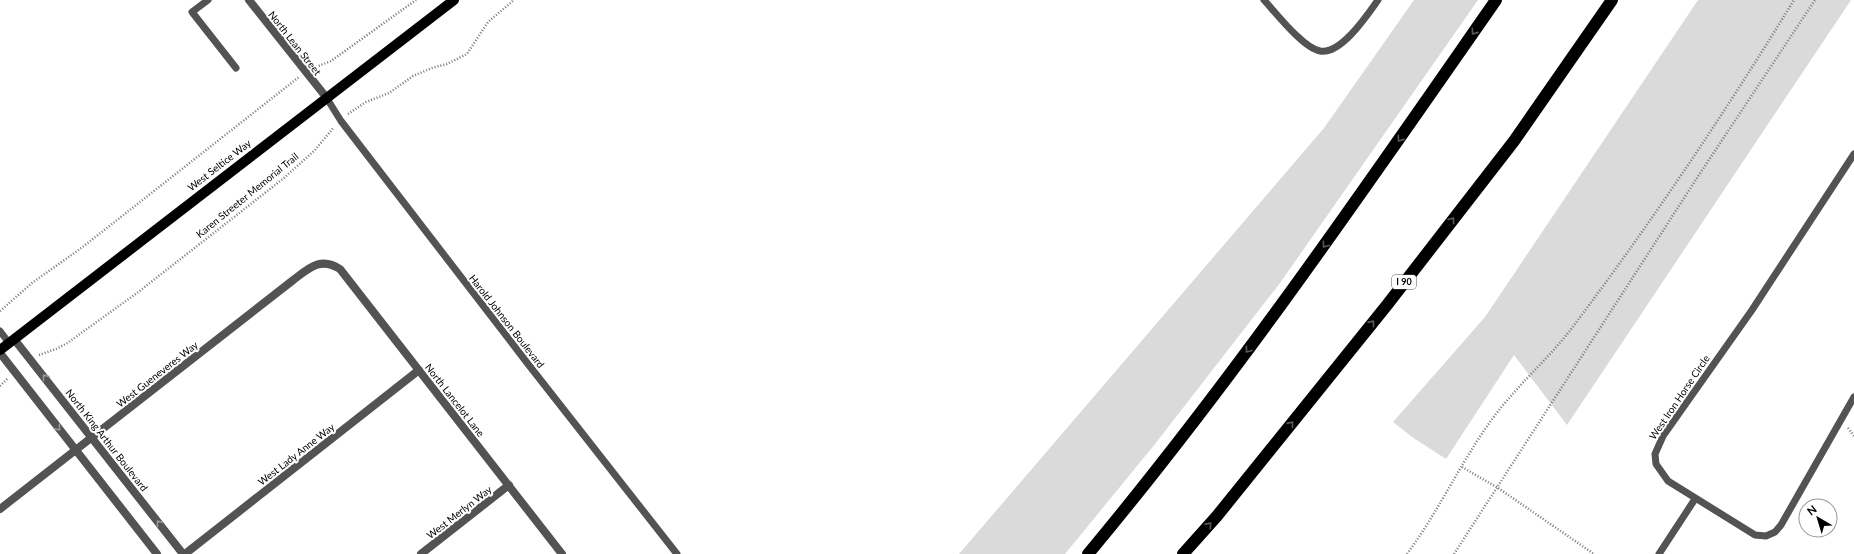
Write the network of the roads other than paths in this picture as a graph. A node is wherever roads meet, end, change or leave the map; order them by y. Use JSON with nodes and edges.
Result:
{"nodes":[{"id":1,"x":208,"y":0,"type":"edge"},
{"id":2,"x":249,"y":0,"type":"edge"},
{"id":3,"x":454,"y":0,"type":"edge"},
{"id":4,"x":1264,"y":0,"type":"edge"},
{"id":5,"x":1378,"y":0,"type":"edge"},
{"id":6,"x":1496,"y":0,"type":"edge"},
{"id":7,"x":1612,"y":0,"type":"edge"},
{"id":8,"x":236,"y":68,"type":"dead end"},
{"id":9,"x":326,"y":98,"type":"junction"},
{"id":10,"x":1854,"y":154,"type":"edge"},
{"id":11,"x":329,"y":263,"type":"joint"},
{"id":12,"x":0,"y":331,"type":"edge"},
{"id":13,"x":12,"y":341,"type":"junction"},
{"id":14,"x":0,"y":352,"type":"edge"},
{"id":15,"x":419,"y":370,"type":"junction"},
{"id":16,"x":1854,"y":397,"type":"edge"},
{"id":17,"x":92,"y":437,"type":"junction"},
{"id":18,"x":76,"y":450,"type":"junction"},
{"id":19,"x":508,"y":485,"type":"junction"},
{"id":20,"x":1695,"y":499,"type":"junction"},
{"id":21,"x":0,"y":509,"type":"edge"},
{"id":22,"x":157,"y":554,"type":"edge"},
{"id":23,"x":184,"y":554,"type":"edge"},
{"id":24,"x":421,"y":554,"type":"edge"},
{"id":25,"x":562,"y":554,"type":"edge"},
{"id":26,"x":677,"y":554,"type":"edge"},
{"id":27,"x":1088,"y":554,"type":"edge"},
{"id":28,"x":1183,"y":554,"type":"edge"},
{"id":29,"x":1659,"y":554,"type":"edge"}],
"edges":[{"from":1,"to":8,"type":"lane"},
{"from":2,"to":9,"type":"street","name":"North Lean Street"},
{"from":3,"to":9,"type":"main road","name":"West Seltice Way"},
{"from":4,"to":5,"type":"lane"},
{"from":6,"to":27,"type":"highway","one_way":true},
{"from":28,"to":7,"type":"highway","number":"I 90","one_way":true},
{"from":9,"to":13,"type":"main road","name":"West Seltice Way"},
{"from":9,"to":26,"type":"lane","name":"Harold Johnson Boulevard"},
{"from":10,"to":20,"type":"lane","name":"West Iron Horse Circle"},
{"from":11,"to":15,"type":"street","name":"North Lancelot Lane"},
{"from":11,"to":17,"type":"street","name":"West Gueneveres Way"},
{"from":12,"to":13,"type":"lane"},
{"from":13,"to":14,"type":"main road","name":"West Seltice Way"},
{"from":17,"to":13,"type":"street","name":"North King Arthur Boulevard","one_way":true},
{"from":14,"to":18,"type":"street","one_way":true},
{"from":15,"to":19,"type":"street","name":"North Lancelot Lane"},
{"from":15,"to":23,"type":"street","name":"West Lady Anne Way"},
{"from":16,"to":20,"type":"lane","name":"West Iron Horse Circle"},
{"from":17,"to":18,"type":"street","name":"West Gueneveres Way"},
{"from":23,"to":17,"type":"street","name":"North King Arthur Boulevard","one_way":true},
{"from":18,"to":21,"type":"street","name":"West Gueneveres Way"},
{"from":18,"to":22,"type":"street"},
{"from":19,"to":24,"type":"street","name":"West Merlyn Way"},
{"from":19,"to":25,"type":"street","name":"North Lancelot Lane"},
{"from":20,"to":29,"type":"lane"}]}
